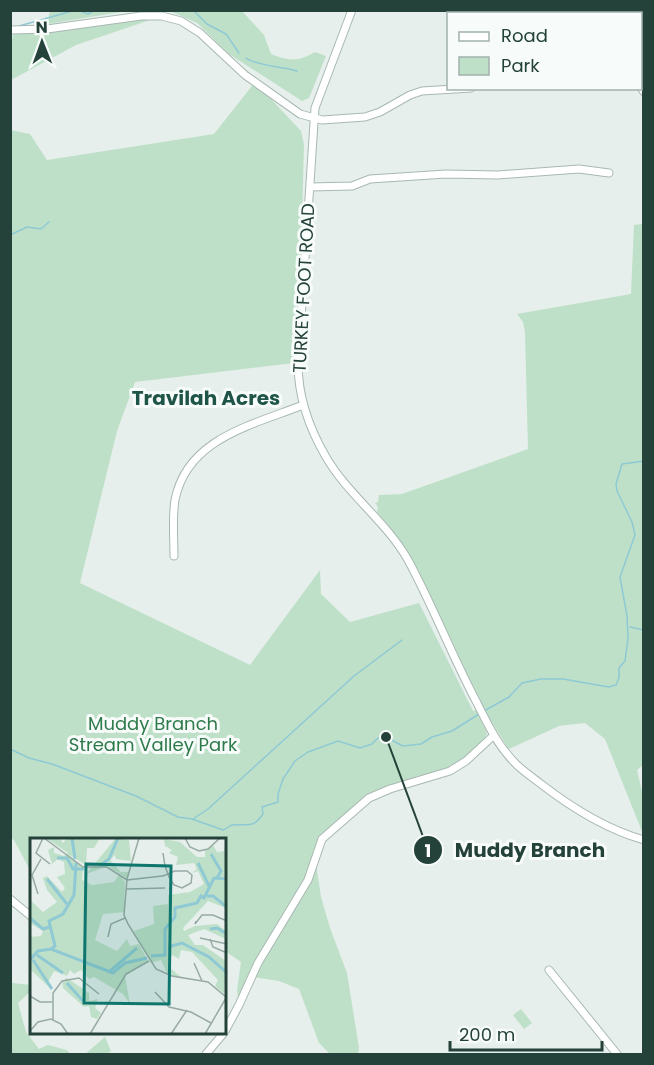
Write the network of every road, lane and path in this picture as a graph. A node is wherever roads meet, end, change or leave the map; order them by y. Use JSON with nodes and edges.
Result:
{"nodes":[{"id":1,"x":352,"y":10,"type":"edge"},
{"id":2,"x":10,"y":30,"type":"edge"},
{"id":3,"x":447,"y":89,"type":"edge"},
{"id":4,"x":314,"y":118,"type":"junction"},
{"id":5,"x":609,"y":173,"type":"dead end"},
{"id":6,"x":310,"y":187,"type":"junction"},
{"id":7,"x":303,"y":405,"type":"junction"},
{"id":8,"x":174,"y":556,"type":"dead end"},
{"id":9,"x":493,"y":736,"type":"junction"},
{"id":10,"x":644,"y":840,"type":"edge"},
{"id":11,"x":10,"y":900,"type":"edge"},
{"id":12,"x":30,"y":915,"type":"edge"},
{"id":13,"x":549,"y":970,"type":"dead end"},
{"id":14,"x":226,"y":1028,"type":"edge"},
{"id":15,"x":222,"y":1035,"type":"edge"},
{"id":16,"x":206,"y":1054,"type":"edge"},
{"id":17,"x":617,"y":1054,"type":"edge"}],
"edges":[{"from":1,"to":4,"type":"street","name":"TURKEY FOOT ROAD"},
{"from":2,"to":4,"type":"street"},
{"from":3,"to":4,"type":"street"},
{"from":4,"to":6,"type":"street","name":"TURKEY FOOT ROAD"},
{"from":5,"to":6,"type":"street"},
{"from":6,"to":7,"type":"street","name":"TURKEY FOOT ROAD"},
{"from":7,"to":8,"type":"street"},
{"from":7,"to":9,"type":"street","name":"TURKEY FOOT ROAD"},
{"from":9,"to":10,"type":"street","name":"TURKEY FOOT ROAD"},
{"from":9,"to":14,"type":"street"},
{"from":11,"to":12,"type":"street"},
{"from":13,"to":17,"type":"street"},
{"from":15,"to":16,"type":"street"}]}
